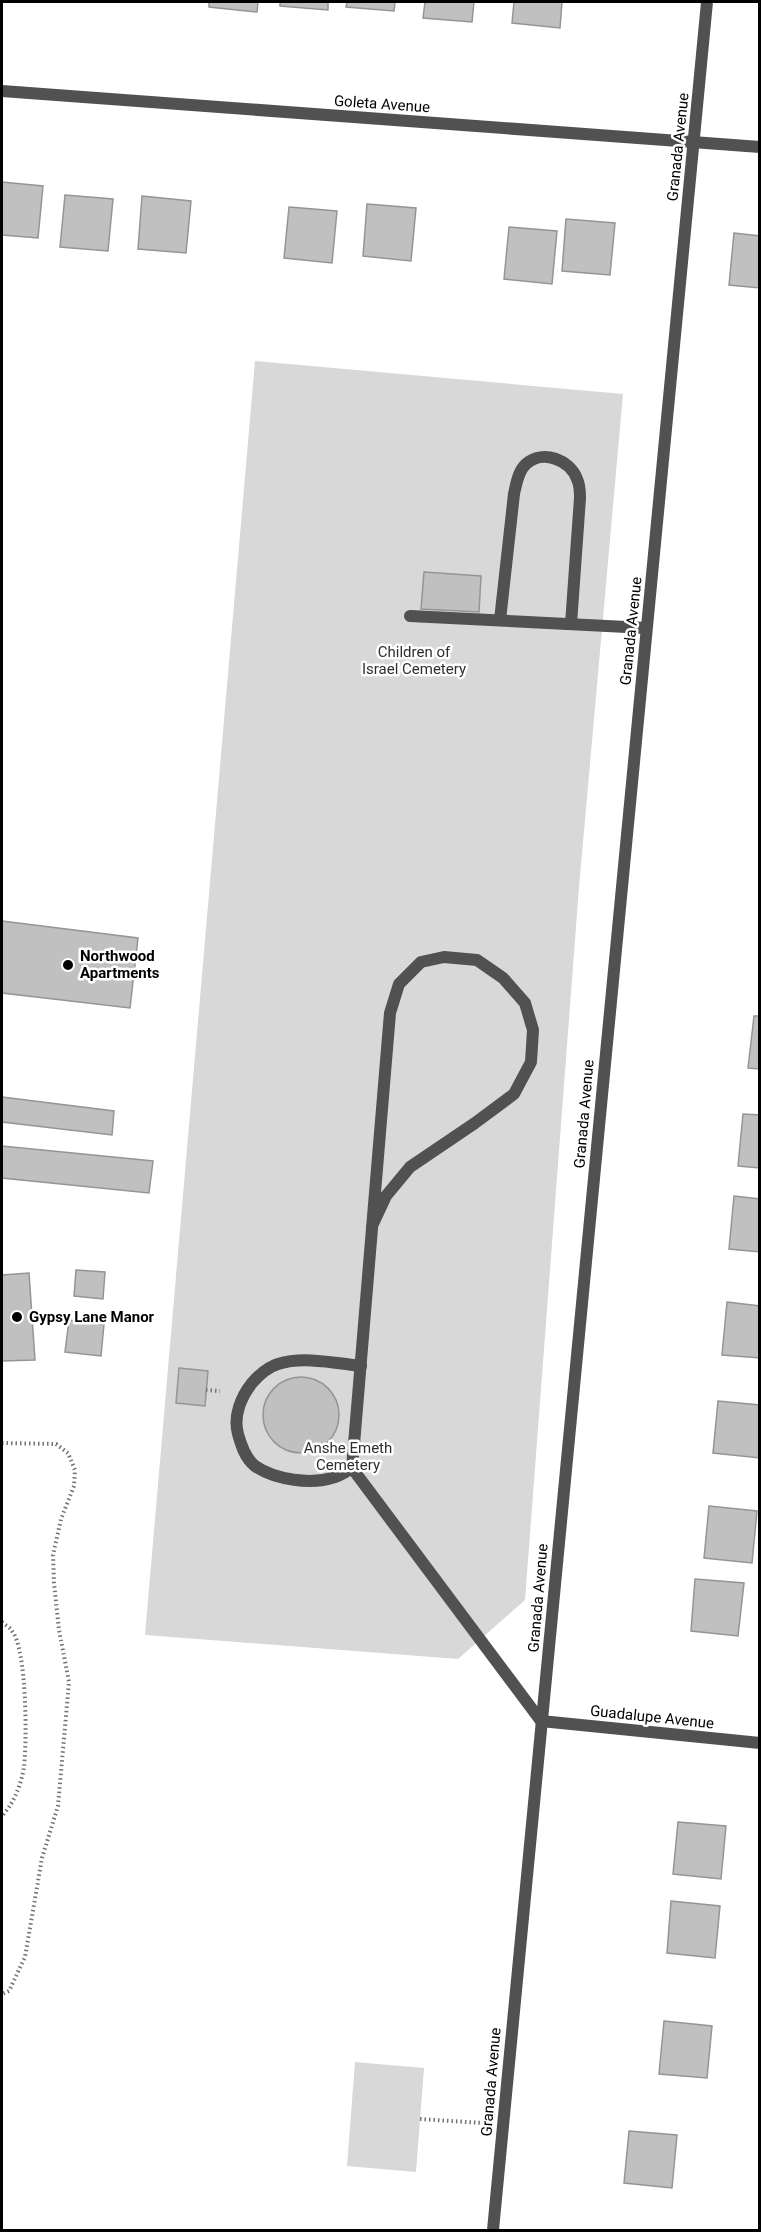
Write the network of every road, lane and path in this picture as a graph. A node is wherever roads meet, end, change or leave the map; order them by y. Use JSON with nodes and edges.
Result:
{"nodes":[{"id":1,"x":707,"y":2,"type":"edge"},
{"id":2,"x":2,"y":91,"type":"edge"},
{"id":3,"x":693,"y":142,"type":"junction"},
{"id":4,"x":759,"y":147,"type":"edge"},
{"id":5,"x":410,"y":616,"type":"dead end"},
{"id":6,"x":500,"y":620,"type":"junction"},
{"id":7,"x":571,"y":624,"type":"junction"},
{"id":8,"x":646,"y":628,"type":"junction"},
{"id":9,"x":372,"y":1226,"type":"junction"},
{"id":10,"x":361,"y":1366,"type":"junction"},
{"id":11,"x":2,"y":1443,"type":"edge"},
{"id":12,"x":352,"y":1468,"type":"junction"},
{"id":13,"x":2,"y":1622,"type":"edge"},
{"id":14,"x":541,"y":1721,"type":"junction"},
{"id":15,"x":759,"y":1743,"type":"edge"},
{"id":16,"x":2,"y":1816,"type":"edge"},
{"id":17,"x":2,"y":1994,"type":"edge"},
{"id":18,"x":420,"y":2119,"type":"dead end"},
{"id":19,"x":502,"y":2124,"type":"junction"},
{"id":20,"x":493,"y":2230,"type":"edge"}],
"edges":[{"from":1,"to":3,"type":"street","name":"Granada Avenue"},
{"from":2,"to":3,"type":"street","name":"Goleta Avenue"},
{"from":3,"to":4,"type":"street","name":"Goleta Avenue"},
{"from":3,"to":8,"type":"street","name":"Granada Avenue"},
{"from":5,"to":6,"type":"street"},
{"from":6,"to":7,"type":"street"},
{"from":6,"to":7,"type":"street"},
{"from":7,"to":8,"type":"street"},
{"from":8,"to":14,"type":"street","name":"Granada Avenue"},
{"from":9,"to":9,"type":"street"},
{"from":9,"to":10,"type":"street"},
{"from":10,"to":12,"type":"street"},
{"from":10,"to":12,"type":"street"},
{"from":11,"to":17,"type":"path"},
{"from":12,"to":14,"type":"street"},
{"from":13,"to":16,"type":"path"},
{"from":14,"to":15,"type":"street","name":"Guadalupe Avenue"},
{"from":14,"to":19,"type":"street","name":"Granada Avenue"},
{"from":18,"to":19,"type":"path"},
{"from":19,"to":20,"type":"street","name":"Granada Avenue"}]}
